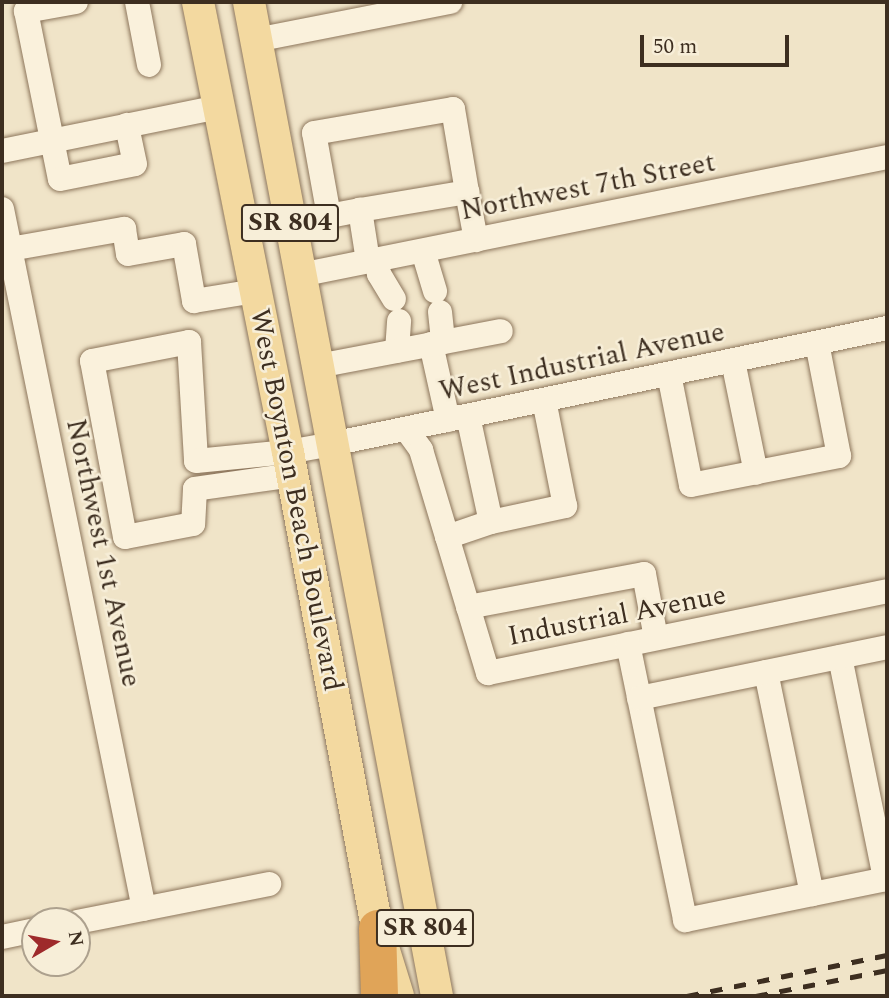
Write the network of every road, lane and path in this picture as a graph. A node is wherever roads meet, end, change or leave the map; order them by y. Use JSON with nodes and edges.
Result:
{"nodes":[{"id":1,"x":76,"y":2,"type":"edge"},
{"id":2,"x":137,"y":2,"type":"edge"},
{"id":3,"x":198,"y":2,"type":"edge"},
{"id":4,"x":230,"y":2,"type":"edge"},
{"id":5,"x":250,"y":2,"type":"edge"},
{"id":6,"x":450,"y":2,"type":"edge"},
{"id":7,"x":256,"y":40,"type":"junction"},
{"id":8,"x":149,"y":65,"type":"dead end"},
{"id":9,"x":218,"y":107,"type":"junction"},
{"id":10,"x":127,"y":125,"type":"junction"},
{"id":11,"x":52,"y":141,"type":"junction"},
{"id":12,"x":2,"y":151,"type":"edge"},
{"id":13,"x":887,"y":157,"type":"edge"},
{"id":14,"x":281,"y":169,"type":"junction"},
{"id":15,"x":467,"y":191,"type":"junction"},
{"id":16,"x":2,"y":209,"type":"edge"},
{"id":17,"x":360,"y":210,"type":"junction"},
{"id":18,"x":476,"y":240,"type":"junction"},
{"id":19,"x":10,"y":249,"type":"junction"},
{"id":20,"x":423,"y":251,"type":"junction"},
{"id":21,"x":372,"y":261,"type":"junction"},
{"id":22,"x":300,"y":275,"type":"junction"},
{"id":23,"x":255,"y":290,"type":"junction"},
{"id":24,"x":887,"y":328,"type":"edge"},
{"id":25,"x":501,"y":331,"type":"dead end"},
{"id":26,"x":437,"y":343,"type":"junction"},
{"id":27,"x":817,"y":343,"type":"junction"},
{"id":28,"x":397,"y":351,"type":"junction"},
{"id":29,"x":733,"y":361,"type":"junction"},
{"id":30,"x":318,"y":366,"type":"junction"},
{"id":31,"x":669,"y":374,"type":"junction"},
{"id":32,"x":544,"y":400,"type":"junction"},
{"id":33,"x":458,"y":418,"type":"junction"},
{"id":34,"x":405,"y":429,"type":"junction"},
{"id":35,"x":332,"y":444,"type":"junction"},
{"id":36,"x":195,"y":461,"type":"junction"},
{"id":37,"x":290,"y":463,"type":"junction"},
{"id":38,"x":756,"y":473,"type":"junction"},
{"id":39,"x":195,"y":489,"type":"junction"},
{"id":40,"x":491,"y":522,"type":"junction"},
{"id":41,"x":447,"y":537,"type":"junction"},
{"id":42,"x":887,"y":592,"type":"edge"},
{"id":43,"x":468,"y":607,"type":"junction"},
{"id":44,"x":656,"y":638,"type":"junction"},
{"id":45,"x":628,"y":644,"type":"junction"},
{"id":46,"x":887,"y":647,"type":"edge"},
{"id":47,"x":840,"y":657,"type":"junction"},
{"id":48,"x":766,"y":672,"type":"junction"},
{"id":49,"x":639,"y":698,"type":"junction"},
{"id":50,"x":886,"y":879,"type":"edge"},
{"id":51,"x":269,"y":884,"type":"dead end"},
{"id":52,"x":812,"y":894,"type":"junction"},
{"id":53,"x":144,"y":909,"type":"junction"},
{"id":54,"x":91,"y":919,"type":"edge"},
{"id":55,"x":377,"y":928,"type":"junction"},
{"id":56,"x":21,"y":933,"type":"edge"},
{"id":57,"x":2,"y":937,"type":"edge"},
{"id":58,"x":379,"y":996,"type":"edge"},
{"id":59,"x":398,"y":996,"type":"edge"},
{"id":60,"x":437,"y":996,"type":"edge"}],
"edges":[{"from":1,"to":11,"type":"street"},
{"from":2,"to":8,"type":"street"},
{"from":3,"to":9,"type":"main road","name":"West Boynton Beach Boulevard","number":"SR 804"},
{"from":4,"to":14,"type":"main road"},
{"from":5,"to":7,"type":"main road","name":"West Boynton Beach Boulevard","number":"SR 804"},
{"from":6,"to":7,"type":"street"},
{"from":7,"to":14,"type":"main road","name":"West Boynton Beach Boulevard","number":"SR 804"},
{"from":9,"to":10,"type":"street"},
{"from":9,"to":23,"type":"main road","name":"West Boynton Beach Boulevard","number":"SR 804"},
{"from":10,"to":11,"type":"street"},
{"from":10,"to":11,"type":"street"},
{"from":11,"to":12,"type":"street"},
{"from":13,"to":18,"type":"street","name":"Northwest 7th Street"},
{"from":14,"to":22,"type":"main road","name":"West Boynton Beach Boulevard","number":"SR 804"},
{"from":15,"to":17,"type":"street"},
{"from":15,"to":17,"type":"street"},
{"from":15,"to":18,"type":"street"},
{"from":16,"to":19,"type":"street","name":"Northwest 1st Avenue"},
{"from":17,"to":21,"type":"street"},
{"from":18,"to":20,"type":"street","name":"Northwest 7th Street"},
{"from":19,"to":23,"type":"street"},
{"from":19,"to":53,"type":"street","name":"Northwest 1st Avenue"},
{"from":20,"to":21,"type":"street","name":"Northwest 7th Street"},
{"from":20,"to":26,"type":"street"},
{"from":21,"to":22,"type":"street","name":"Northwest 7th Street"},
{"from":21,"to":28,"type":"street"},
{"from":22,"to":30,"type":"main road","name":"West Boynton Beach Boulevard","number":"SR 804"},
{"from":23,"to":37,"type":"main road","name":"West Boynton Beach Boulevard","number":"SR 804"},
{"from":24,"to":27,"type":"street","name":"West Industrial Avenue"},
{"from":25,"to":26,"type":"street"},
{"from":26,"to":28,"type":"street"},
{"from":26,"to":33,"type":"street"},
{"from":27,"to":29,"type":"street","name":"West Industrial Avenue"},
{"from":27,"to":38,"type":"street"},
{"from":28,"to":30,"type":"street"},
{"from":29,"to":31,"type":"street","name":"West Industrial Avenue"},
{"from":29,"to":38,"type":"street"},
{"from":30,"to":35,"type":"main road","name":"West Boynton Beach Boulevard","number":"SR 804"},
{"from":31,"to":32,"type":"street","name":"West Industrial Avenue"},
{"from":31,"to":38,"type":"street"},
{"from":32,"to":33,"type":"street","name":"West Industrial Avenue"},
{"from":32,"to":40,"type":"street"},
{"from":33,"to":34,"type":"street","name":"West Industrial Avenue"},
{"from":33,"to":40,"type":"street"},
{"from":34,"to":35,"type":"street","name":"West Industrial Avenue"},
{"from":34,"to":41,"type":"street","name":"Industrial Avenue"},
{"from":35,"to":37,"type":"street","name":"West Industrial Avenue"},
{"from":35,"to":60,"type":"main road","name":"West Boynton Beach Boulevard","number":"SR 804"},
{"from":36,"to":37,"type":"street"},
{"from":36,"to":39,"type":"street"},
{"from":36,"to":39,"type":"street"},
{"from":37,"to":39,"type":"street"},
{"from":37,"to":55,"type":"main road","name":"West Boynton Beach Boulevard","number":"SR 804"},
{"from":40,"to":41,"type":"street"},
{"from":41,"to":43,"type":"street","name":"Industrial Avenue"},
{"from":42,"to":44,"type":"street","name":"Industrial Avenue"},
{"from":43,"to":44,"type":"street"},
{"from":43,"to":45,"type":"street","name":"Industrial Avenue"},
{"from":44,"to":45,"type":"street","name":"Industrial Avenue"},
{"from":45,"to":49,"type":"street"},
{"from":46,"to":47,"type":"street"},
{"from":47,"to":48,"type":"street"},
{"from":47,"to":50,"type":"street"},
{"from":48,"to":49,"type":"street"},
{"from":48,"to":52,"type":"street"},
{"from":49,"to":52,"type":"street"},
{"from":50,"to":52,"type":"street"},
{"from":51,"to":53,"type":"street"},
{"from":53,"to":54,"type":"street"},
{"from":55,"to":58,"type":"highway"},
{"from":55,"to":59,"type":"main road","name":"West Boynton Beach Boulevard","number":"SR 804"},
{"from":56,"to":57,"type":"street"}]}
